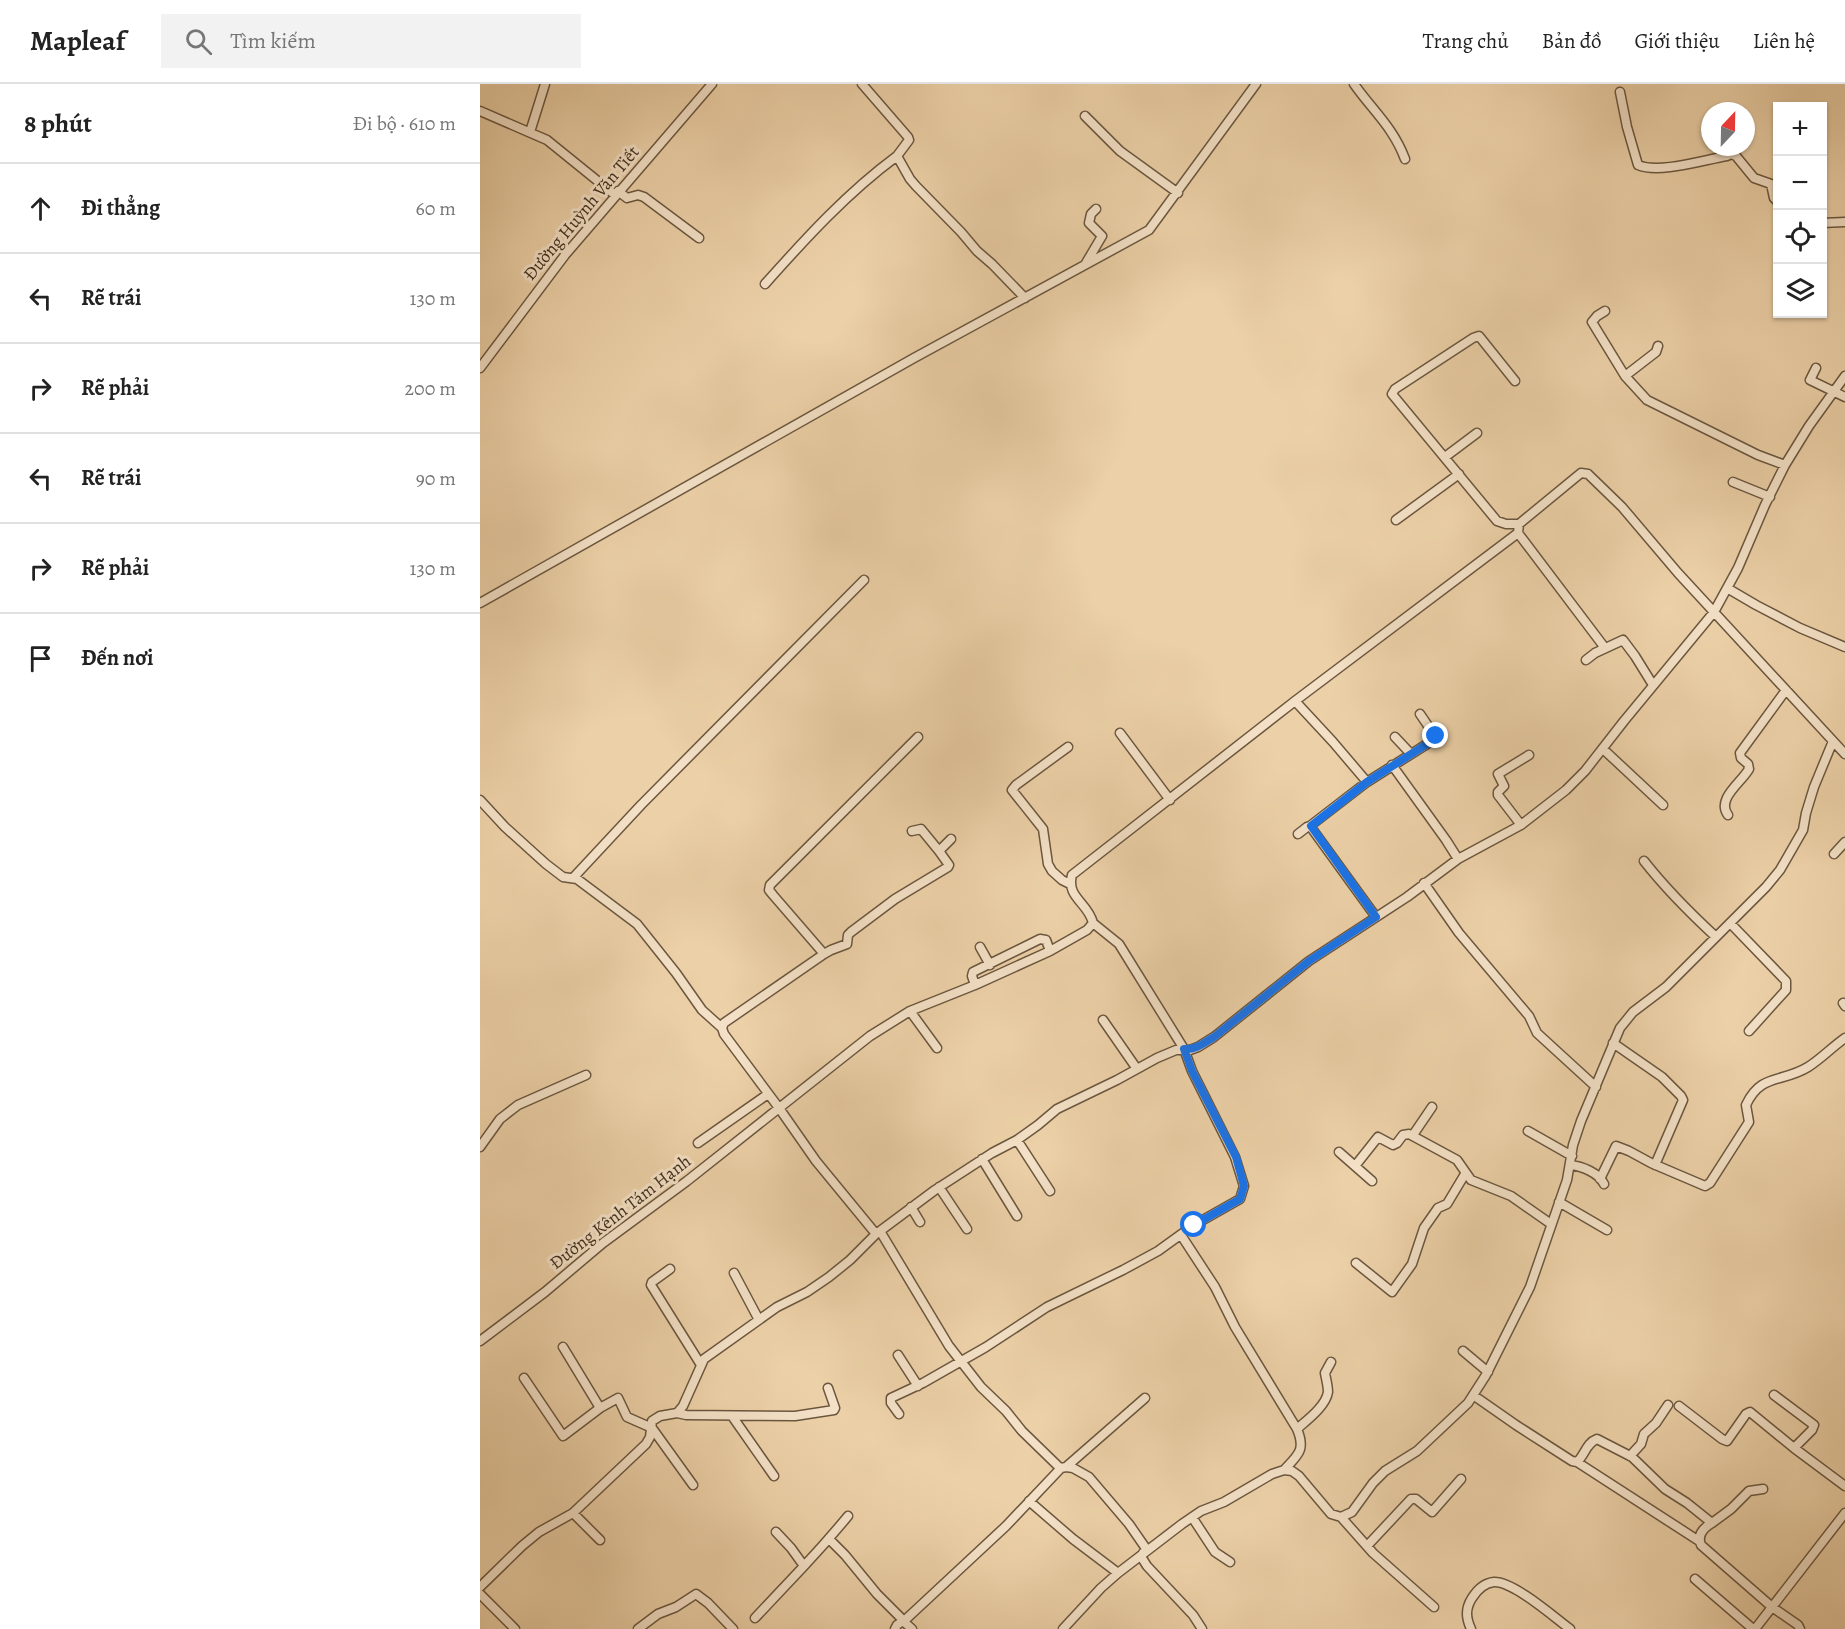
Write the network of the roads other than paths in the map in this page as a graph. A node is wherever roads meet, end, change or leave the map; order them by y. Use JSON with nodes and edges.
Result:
{"nodes":[{"id":1,"x":544,"y":84,"type":"edge"},
{"id":2,"x":712,"y":84,"type":"edge"},
{"id":3,"x":862,"y":84,"type":"edge"},
{"id":4,"x":1256,"y":84,"type":"edge"},
{"id":5,"x":1351,"y":84,"type":"edge"},
{"id":6,"x":1620,"y":92,"type":"dead end"},
{"id":7,"x":480,"y":111,"type":"edge"},
{"id":8,"x":1085,"y":116,"type":"dead end"},
{"id":9,"x":530,"y":132,"type":"junction"},
{"id":10,"x":897,"y":156,"type":"junction"},
{"id":11,"x":1405,"y":159,"type":"dead end"},
{"id":12,"x":616,"y":193,"type":"junction"},
{"id":13,"x":1178,"y":193,"type":"junction"},
{"id":14,"x":1773,"y":193,"type":"edge"},
{"id":15,"x":1096,"y":209,"type":"dead end"},
{"id":16,"x":1845,"y":222,"type":"edge"},
{"id":17,"x":1827,"y":223,"type":"edge"},
{"id":18,"x":699,"y":238,"type":"dead end"},
{"id":19,"x":1086,"y":264,"type":"junction"},
{"id":20,"x":765,"y":284,"type":"dead end"},
{"id":21,"x":1025,"y":298,"type":"junction"},
{"id":22,"x":1605,"y":310,"type":"dead end"},
{"id":23,"x":1658,"y":346,"type":"dead end"},
{"id":24,"x":480,"y":368,"type":"edge"},
{"id":25,"x":1816,"y":368,"type":"dead end"},
{"id":26,"x":1625,"y":376,"type":"junction"},
{"id":27,"x":1845,"y":376,"type":"edge"},
{"id":28,"x":1515,"y":381,"type":"dead end"},
{"id":29,"x":1834,"y":392,"type":"junction"},
{"id":30,"x":1845,"y":397,"type":"edge"},
{"id":31,"x":1477,"y":433,"type":"dead end"},
{"id":32,"x":1445,"y":457,"type":"junction"},
{"id":33,"x":1785,"y":465,"type":"junction"},
{"id":34,"x":1459,"y":474,"type":"junction"},
{"id":35,"x":1733,"y":482,"type":"dead end"},
{"id":36,"x":1770,"y":497,"type":"junction"},
{"id":37,"x":1396,"y":520,"type":"dead end"},
{"id":38,"x":1519,"y":524,"type":"junction"},
{"id":39,"x":1518,"y":533,"type":"junction"},
{"id":40,"x":864,"y":580,"type":"dead end"},
{"id":41,"x":1727,"y":588,"type":"junction"},
{"id":42,"x":480,"y":603,"type":"edge"},
{"id":43,"x":1714,"y":612,"type":"junction"},
{"id":44,"x":1845,"y":646,"type":"edge"},
{"id":45,"x":1605,"y":648,"type":"junction"},
{"id":46,"x":1586,"y":660,"type":"dead end"},
{"id":47,"x":1653,"y":685,"type":"junction"},
{"id":48,"x":1786,"y":690,"type":"junction"},
{"id":49,"x":1295,"y":701,"type":"junction"},
{"id":50,"x":1420,"y":714,"type":"dead end"},
{"id":51,"x":1120,"y":733,"type":"dead end"},
{"id":52,"x":1395,"y":736,"type":"dead end"},
{"id":53,"x":918,"y":737,"type":"dead end"},
{"id":54,"x":1833,"y":741,"type":"junction"},
{"id":55,"x":1068,"y":747,"type":"dead end"},
{"id":56,"x":1603,"y":749,"type":"junction"},
{"id":57,"x":1411,"y":754,"type":"junction"},
{"id":58,"x":1845,"y":754,"type":"edge"},
{"id":59,"x":1529,"y":755,"type":"dead end"},
{"id":60,"x":1392,"y":765,"type":"junction"},
{"id":61,"x":1367,"y":782,"type":"junction"},
{"id":62,"x":480,"y":800,"type":"edge"},
{"id":63,"x":1170,"y":800,"type":"junction"},
{"id":64,"x":1663,"y":805,"type":"dead end"},
{"id":65,"x":1728,"y":815,"type":"dead end"},
{"id":66,"x":1521,"y":825,"type":"junction"},
{"id":67,"x":1311,"y":826,"type":"junction"},
{"id":68,"x":912,"y":831,"type":"dead end"},
{"id":69,"x":1298,"y":834,"type":"dead end"},
{"id":70,"x":951,"y":839,"type":"dead end"},
{"id":71,"x":1845,"y":842,"type":"edge"},
{"id":72,"x":939,"y":851,"type":"junction"},
{"id":73,"x":1834,"y":854,"type":"dead end"},
{"id":74,"x":1458,"y":859,"type":"junction"},
{"id":75,"x":1644,"y":861,"type":"dead end"},
{"id":76,"x":573,"y":878,"type":"junction"},
{"id":77,"x":1424,"y":883,"type":"junction"},
{"id":78,"x":1070,"y":884,"type":"junction"},
{"id":79,"x":1376,"y":917,"type":"junction"},
{"id":80,"x":1093,"y":923,"type":"junction"},
{"id":81,"x":1730,"y":923,"type":"junction"},
{"id":82,"x":1716,"y":937,"type":"junction"},
{"id":83,"x":980,"y":947,"type":"dead end"},
{"id":84,"x":1050,"y":951,"type":"junction"},
{"id":85,"x":824,"y":954,"type":"junction"},
{"id":86,"x":990,"y":964,"type":"junction"},
{"id":87,"x":975,"y":985,"type":"junction"},
{"id":88,"x":910,"y":1011,"type":"junction"},
{"id":89,"x":1103,"y":1020,"type":"dead end"},
{"id":90,"x":722,"y":1028,"type":"junction"},
{"id":91,"x":1749,"y":1031,"type":"dead end"},
{"id":92,"x":1845,"y":1038,"type":"edge"},
{"id":93,"x":1613,"y":1042,"type":"junction"},
{"id":94,"x":937,"y":1048,"type":"dead end"},
{"id":95,"x":1184,"y":1049,"type":"junction"},
{"id":96,"x":1137,"y":1069,"type":"junction"},
{"id":97,"x":586,"y":1075,"type":"dead end"},
{"id":98,"x":1596,"y":1088,"type":"junction"},
{"id":99,"x":768,"y":1094,"type":"junction"},
{"id":100,"x":1432,"y":1107,"type":"dead end"},
{"id":101,"x":778,"y":1108,"type":"junction"},
{"id":102,"x":1528,"y":1131,"type":"dead end"},
{"id":103,"x":1413,"y":1136,"type":"junction"},
{"id":104,"x":1017,"y":1140,"type":"junction"},
{"id":105,"x":698,"y":1143,"type":"dead end"},
{"id":106,"x":480,"y":1147,"type":"edge"},
{"id":107,"x":1339,"y":1152,"type":"dead end"},
{"id":108,"x":982,"y":1159,"type":"junction"},
{"id":109,"x":1571,"y":1160,"type":"junction"},
{"id":110,"x":1655,"y":1165,"type":"junction"},
{"id":111,"x":1355,"y":1166,"type":"junction"},
{"id":112,"x":1466,"y":1174,"type":"junction"},
{"id":113,"x":1372,"y":1181,"type":"dead end"},
{"id":114,"x":939,"y":1187,"type":"junction"},
{"id":115,"x":1050,"y":1191,"type":"dead end"},
{"id":116,"x":1559,"y":1202,"type":"junction"},
{"id":117,"x":911,"y":1208,"type":"junction"},
{"id":118,"x":1017,"y":1216,"type":"dead end"},
{"id":119,"x":920,"y":1222,"type":"dead end"},
{"id":120,"x":1551,"y":1224,"type":"junction"},
{"id":121,"x":967,"y":1229,"type":"dead end"},
{"id":122,"x":1607,"y":1230,"type":"dead end"},
{"id":123,"x":878,"y":1233,"type":"junction"},
{"id":124,"x":1181,"y":1235,"type":"junction"},
{"id":125,"x":1356,"y":1263,"type":"dead end"},
{"id":126,"x":670,"y":1269,"type":"dead end"},
{"id":127,"x":734,"y":1273,"type":"dead end"},
{"id":128,"x":759,"y":1320,"type":"junction"},
{"id":129,"x":480,"y":1341,"type":"edge"},
{"id":130,"x":563,"y":1347,"type":"dead end"},
{"id":131,"x":1463,"y":1351,"type":"dead end"},
{"id":132,"x":898,"y":1355,"type":"dead end"},
{"id":133,"x":961,"y":1361,"type":"junction"},
{"id":134,"x":1331,"y":1362,"type":"dead end"},
{"id":135,"x":701,"y":1365,"type":"junction"},
{"id":136,"x":1488,"y":1372,"type":"junction"},
{"id":137,"x":524,"y":1378,"type":"dead end"},
{"id":138,"x":918,"y":1386,"type":"junction"},
{"id":139,"x":828,"y":1388,"type":"dead end"},
{"id":140,"x":1473,"y":1395,"type":"junction"},
{"id":141,"x":1774,"y":1395,"type":"dead end"},
{"id":142,"x":1145,"y":1398,"type":"dead end"},
{"id":143,"x":1668,"y":1405,"type":"dead end"},
{"id":144,"x":1679,"y":1406,"type":"dead end"},
{"id":145,"x":600,"y":1408,"type":"junction"},
{"id":146,"x":677,"y":1413,"type":"junction"},
{"id":147,"x":899,"y":1414,"type":"dead end"},
{"id":148,"x":732,"y":1416,"type":"junction"},
{"id":149,"x":652,"y":1428,"type":"junction"},
{"id":150,"x":1298,"y":1429,"type":"junction"},
{"id":151,"x":1794,"y":1448,"type":"junction"},
{"id":152,"x":1630,"y":1456,"type":"junction"},
{"id":153,"x":1577,"y":1462,"type":"junction"},
{"id":154,"x":1063,"y":1467,"type":"junction"},
{"id":155,"x":1284,"y":1470,"type":"junction"},
{"id":156,"x":774,"y":1476,"type":"dead end"},
{"id":157,"x":1461,"y":1479,"type":"dead end"},
{"id":158,"x":693,"y":1485,"type":"dead end"},
{"id":159,"x":1845,"y":1486,"type":"edge"},
{"id":160,"x":1763,"y":1489,"type":"dead end"},
{"id":161,"x":1029,"y":1502,"type":"junction"},
{"id":162,"x":573,"y":1513,"type":"junction"},
{"id":163,"x":1845,"y":1513,"type":"edge"},
{"id":164,"x":848,"y":1516,"type":"dead end"},
{"id":165,"x":1192,"y":1517,"type":"junction"},
{"id":166,"x":1341,"y":1517,"type":"junction"},
{"id":167,"x":1712,"y":1523,"type":"junction"},
{"id":168,"x":776,"y":1532,"type":"dead end"},
{"id":169,"x":829,"y":1539,"type":"junction"},
{"id":170,"x":600,"y":1540,"type":"dead end"},
{"id":171,"x":1699,"y":1541,"type":"junction"},
{"id":172,"x":1367,"y":1546,"type":"junction"},
{"id":173,"x":1145,"y":1551,"type":"junction"},
{"id":174,"x":1230,"y":1562,"type":"dead end"},
{"id":175,"x":804,"y":1566,"type":"junction"},
{"id":176,"x":1118,"y":1573,"type":"junction"},
{"id":177,"x":1695,"y":1579,"type":"dead end"},
{"id":178,"x":480,"y":1587,"type":"edge"},
{"id":179,"x":480,"y":1594,"type":"edge"},
{"id":180,"x":1434,"y":1607,"type":"dead end"},
{"id":181,"x":1772,"y":1607,"type":"junction"},
{"id":182,"x":755,"y":1618,"type":"dead end"},
{"id":183,"x":904,"y":1621,"type":"junction"},
{"id":184,"x":508,"y":1627,"type":"edge"},
{"id":185,"x":638,"y":1629,"type":"edge"},
{"id":186,"x":733,"y":1629,"type":"edge"},
{"id":187,"x":895,"y":1629,"type":"edge"},
{"id":188,"x":912,"y":1629,"type":"edge"},
{"id":189,"x":1063,"y":1629,"type":"edge"},
{"id":190,"x":1202,"y":1629,"type":"edge"},
{"id":191,"x":1471,"y":1629,"type":"edge"},
{"id":192,"x":1570,"y":1629,"type":"edge"},
{"id":193,"x":1754,"y":1629,"type":"edge"},
{"id":194,"x":1800,"y":1629,"type":"edge"}],
"edges":[{"from":1,"to":9,"type":"street"},
{"from":2,"to":12,"type":"street","name":"Đường Huỳnh Văn Tiết"},
{"from":3,"to":10,"type":"street"},
{"from":4,"to":13,"type":"street"},
{"from":5,"to":11,"type":"street"},
{"from":6,"to":14,"type":"street"},
{"from":7,"to":9,"type":"street"},
{"from":8,"to":13,"type":"street"},
{"from":9,"to":12,"type":"street"},
{"from":10,"to":20,"type":"street"},
{"from":10,"to":21,"type":"street"},
{"from":12,"to":18,"type":"street"},
{"from":12,"to":24,"type":"street","name":"Đường Huỳnh Văn Tiết"},
{"from":13,"to":19,"type":"street"},
{"from":15,"to":19,"type":"street"},
{"from":16,"to":17,"type":"street"},
{"from":19,"to":21,"type":"street"},
{"from":21,"to":42,"type":"street"},
{"from":22,"to":26,"type":"street"},
{"from":23,"to":26,"type":"street"},
{"from":25,"to":29,"type":"street"},
{"from":26,"to":33,"type":"street"},
{"from":27,"to":29,"type":"street"},
{"from":28,"to":32,"type":"street"},
{"from":29,"to":30,"type":"street"},
{"from":29,"to":33,"type":"street"},
{"from":31,"to":32,"type":"street"},
{"from":32,"to":34,"type":"street"},
{"from":33,"to":36,"type":"street"},
{"from":34,"to":37,"type":"street"},
{"from":34,"to":38,"type":"street"},
{"from":35,"to":36,"type":"street"},
{"from":36,"to":41,"type":"street"},
{"from":38,"to":39,"type":"street"},
{"from":38,"to":43,"type":"street"},
{"from":39,"to":45,"type":"street"},
{"from":39,"to":49,"type":"street"},
{"from":40,"to":76,"type":"street"},
{"from":41,"to":43,"type":"street"},
{"from":41,"to":44,"type":"street"},
{"from":43,"to":47,"type":"street"},
{"from":43,"to":48,"type":"street"},
{"from":45,"to":46,"type":"street"},
{"from":45,"to":47,"type":"street"},
{"from":47,"to":56,"type":"street"},
{"from":48,"to":54,"type":"street"},
{"from":48,"to":65,"type":"street"},
{"from":49,"to":61,"type":"street"},
{"from":49,"to":63,"type":"street"},
{"from":50,"to":57,"type":"street"},
{"from":51,"to":63,"type":"street"},
{"from":52,"to":57,"type":"street"},
{"from":53,"to":85,"type":"street"},
{"from":54,"to":58,"type":"street"},
{"from":54,"to":81,"type":"street"},
{"from":55,"to":78,"type":"street"},
{"from":56,"to":64,"type":"street"},
{"from":56,"to":66,"type":"street"},
{"from":57,"to":60,"type":"street"},
{"from":59,"to":66,"type":"street"},
{"from":60,"to":61,"type":"street"},
{"from":60,"to":74,"type":"street"},
{"from":61,"to":67,"type":"street"},
{"from":62,"to":76,"type":"street"},
{"from":63,"to":78,"type":"street"},
{"from":66,"to":74,"type":"street"},
{"from":67,"to":69,"type":"street"},
{"from":67,"to":79,"type":"street"},
{"from":68,"to":72,"type":"street"},
{"from":70,"to":72,"type":"street"},
{"from":71,"to":73,"type":"street"},
{"from":72,"to":85,"type":"street"},
{"from":74,"to":77,"type":"street"},
{"from":75,"to":82,"type":"street"},
{"from":76,"to":90,"type":"street"},
{"from":77,"to":79,"type":"street"},
{"from":77,"to":98,"type":"street"},
{"from":78,"to":80,"type":"street"},
{"from":79,"to":95,"type":"street"},
{"from":80,"to":84,"type":"street","name":"Đường Kênh Tám Hạnh"},
{"from":80,"to":95,"type":"street"},
{"from":81,"to":82,"type":"street"},
{"from":81,"to":91,"type":"street"},
{"from":82,"to":93,"type":"street"},
{"from":83,"to":86,"type":"street"},
{"from":84,"to":86,"type":"street"},
{"from":84,"to":87,"type":"street","name":"Đường Kênh Tám Hạnh"},
{"from":85,"to":90,"type":"street"},
{"from":86,"to":87,"type":"street"},
{"from":87,"to":88,"type":"street","name":"Đường Kênh Tám Hạnh"},
{"from":88,"to":94,"type":"street"},
{"from":88,"to":101,"type":"street","name":"Đường Kênh Tám Hạnh"},
{"from":89,"to":96,"type":"street"},
{"from":90,"to":99,"type":"street"},
{"from":92,"to":110,"type":"street"},
{"from":93,"to":98,"type":"street"},
{"from":93,"to":110,"type":"street"},
{"from":95,"to":96,"type":"street"},
{"from":95,"to":124,"type":"street"},
{"from":96,"to":104,"type":"street"},
{"from":97,"to":106,"type":"street"},
{"from":98,"to":109,"type":"street"},
{"from":99,"to":101,"type":"street"},
{"from":99,"to":105,"type":"street"},
{"from":100,"to":103,"type":"street"},
{"from":101,"to":123,"type":"street"},
{"from":101,"to":129,"type":"street","name":"Đường Kênh Tám Hạnh"},
{"from":102,"to":109,"type":"street"},
{"from":103,"to":111,"type":"street"},
{"from":103,"to":112,"type":"street"},
{"from":104,"to":108,"type":"street"},
{"from":104,"to":115,"type":"street"},
{"from":107,"to":111,"type":"street"},
{"from":108,"to":114,"type":"street"},
{"from":108,"to":118,"type":"street"},
{"from":109,"to":110,"type":"street"},
{"from":109,"to":116,"type":"street"},
{"from":111,"to":113,"type":"street"},
{"from":112,"to":120,"type":"street"},
{"from":112,"to":125,"type":"street"},
{"from":114,"to":117,"type":"street"},
{"from":114,"to":121,"type":"street"},
{"from":116,"to":120,"type":"street"},
{"from":116,"to":122,"type":"street"},
{"from":117,"to":119,"type":"street"},
{"from":117,"to":123,"type":"street"},
{"from":120,"to":136,"type":"street"},
{"from":123,"to":128,"type":"street"},
{"from":123,"to":133,"type":"street"},
{"from":124,"to":133,"type":"street"},
{"from":124,"to":150,"type":"street"},
{"from":126,"to":135,"type":"street"},
{"from":127,"to":128,"type":"street"},
{"from":128,"to":135,"type":"street"},
{"from":130,"to":145,"type":"street"},
{"from":131,"to":136,"type":"street"},
{"from":132,"to":138,"type":"street"},
{"from":133,"to":138,"type":"street"},
{"from":133,"to":154,"type":"street"},
{"from":134,"to":150,"type":"street"},
{"from":135,"to":146,"type":"street"},
{"from":136,"to":140,"type":"street"},
{"from":137,"to":145,"type":"street"},
{"from":138,"to":147,"type":"street"},
{"from":139,"to":148,"type":"street"},
{"from":140,"to":153,"type":"street"},
{"from":140,"to":166,"type":"street"},
{"from":141,"to":151,"type":"street"},
{"from":142,"to":154,"type":"street"},
{"from":143,"to":152,"type":"street"},
{"from":144,"to":151,"type":"street"},
{"from":145,"to":149,"type":"street"},
{"from":146,"to":148,"type":"street"},
{"from":146,"to":149,"type":"street"},
{"from":148,"to":156,"type":"street"},
{"from":149,"to":158,"type":"street"},
{"from":149,"to":162,"type":"street"},
{"from":150,"to":155,"type":"street"},
{"from":151,"to":159,"type":"street"},
{"from":152,"to":153,"type":"street"},
{"from":152,"to":167,"type":"street"},
{"from":153,"to":171,"type":"street"},
{"from":154,"to":161,"type":"street"},
{"from":154,"to":173,"type":"street"},
{"from":155,"to":165,"type":"street"},
{"from":155,"to":166,"type":"street"},
{"from":157,"to":172,"type":"street"},
{"from":160,"to":167,"type":"street"},
{"from":161,"to":176,"type":"street"},
{"from":161,"to":183,"type":"street"},
{"from":162,"to":170,"type":"street"},
{"from":162,"to":178,"type":"street"},
{"from":163,"to":181,"type":"street"},
{"from":164,"to":169,"type":"street"},
{"from":165,"to":173,"type":"street"},
{"from":165,"to":174,"type":"street"},
{"from":166,"to":172,"type":"street"},
{"from":167,"to":171,"type":"street"},
{"from":168,"to":175,"type":"street"},
{"from":169,"to":175,"type":"street"},
{"from":169,"to":183,"type":"street"},
{"from":171,"to":181,"type":"street"},
{"from":172,"to":180,"type":"street"},
{"from":173,"to":176,"type":"street"},
{"from":173,"to":190,"type":"street"},
{"from":175,"to":182,"type":"street"},
{"from":176,"to":189,"type":"street"},
{"from":177,"to":193,"type":"street"},
{"from":179,"to":184,"type":"street"},
{"from":181,"to":193,"type":"street"},
{"from":181,"to":194,"type":"street"},
{"from":183,"to":187,"type":"street"},
{"from":183,"to":188,"type":"street"},
{"from":185,"to":186,"type":"street"},
{"from":191,"to":192,"type":"street"}]}
